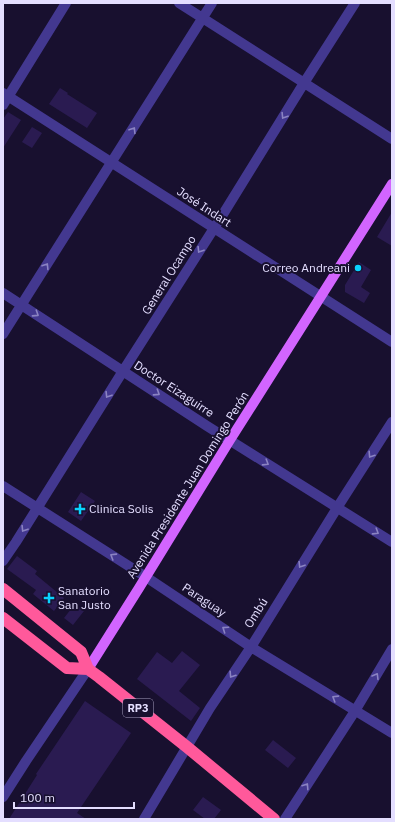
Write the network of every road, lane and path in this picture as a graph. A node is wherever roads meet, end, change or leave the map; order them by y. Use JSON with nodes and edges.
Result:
{"nodes":[{"id":1,"x":66,"y":3,"type":"edge"},
{"id":2,"x":179,"y":3,"type":"edge"},
{"id":3,"x":212,"y":3,"type":"edge"},
{"id":4,"x":356,"y":3,"type":"edge"},
{"id":5,"x":203,"y":18,"type":"junction"},
{"id":6,"x":304,"y":82,"type":"junction"},
{"id":7,"x":5,"y":98,"type":"edge"},
{"id":8,"x":392,"y":139,"type":"edge"},
{"id":9,"x":112,"y":163,"type":"junction"},
{"id":10,"x":392,"y":184,"type":"edge"},
{"id":11,"x":214,"y":228,"type":"junction"},
{"id":12,"x":3,"y":293,"type":"edge"},
{"id":13,"x":322,"y":296,"type":"junction"},
{"id":14,"x":21,"y":305,"type":"junction"},
{"id":15,"x":3,"y":334,"type":"edge"},
{"id":16,"x":392,"y":342,"type":"edge"},
{"id":17,"x":123,"y":371,"type":"junction"},
{"id":18,"x":392,"y":422,"type":"edge"},
{"id":19,"x":230,"y":440,"type":"junction"},
{"id":20,"x":3,"y":486,"type":"edge"},
{"id":21,"x":37,"y":508,"type":"junction"},
{"id":22,"x":337,"y":508,"type":"junction"},
{"id":23,"x":392,"y":542,"type":"edge"},
{"id":24,"x":3,"y":561,"type":"edge"},
{"id":25,"x":146,"y":577,"type":"junction"},
{"id":26,"x":3,"y":589,"type":"edge"},
{"id":27,"x":3,"y":618,"type":"edge"},
{"id":28,"x":251,"y":647,"type":"junction"},
{"id":29,"x":392,"y":649,"type":"edge"},
{"id":30,"x":88,"y":669,"type":"junction"},
{"id":31,"x":355,"y":711,"type":"junction"},
{"id":32,"x":392,"y":733,"type":"edge"},
{"id":33,"x":187,"y":747,"type":"junction"},
{"id":34,"x":3,"y":797,"type":"edge"},
{"id":35,"x":144,"y":819,"type":"edge"},
{"id":36,"x":274,"y":819,"type":"edge"},
{"id":37,"x":285,"y":819,"type":"edge"}],
"edges":[{"from":1,"to":7,"type":"street"},
{"from":2,"to":5,"type":"street"},
{"from":3,"to":5,"type":"street"},
{"from":4,"to":6,"type":"street","name":"General Ocampo"},
{"from":5,"to":6,"type":"street"},
{"from":9,"to":5,"type":"street","one_way":true},
{"from":6,"to":8,"type":"street"},
{"from":6,"to":11,"type":"street","name":"General Ocampo","one_way":true},
{"from":7,"to":9,"type":"street","name":"José Indart"},
{"from":9,"to":11,"type":"street","name":"José Indart"},
{"from":14,"to":9,"type":"street","one_way":true},
{"from":10,"to":13,"type":"main road","name":"Avenida Presidente Juan Domingo Perón"},
{"from":11,"to":13,"type":"street","name":"José Indart"},
{"from":11,"to":17,"type":"street","name":"General Ocampo","one_way":true},
{"from":12,"to":14,"type":"street","name":"Doctor Eizaguirre"},
{"from":13,"to":16,"type":"street","name":"José Indart"},
{"from":13,"to":19,"type":"main road","name":"Avenida Presidente Juan Domingo Perón"},
{"from":14,"to":15,"type":"street"},
{"from":14,"to":17,"type":"street","name":"Doctor Eizaguirre","one_way":true},
{"from":17,"to":19,"type":"street","name":"Doctor Eizaguirre","one_way":true},
{"from":17,"to":21,"type":"street","name":"General Ocampo","one_way":true},
{"from":18,"to":22,"type":"street","name":"Ombú","one_way":true},
{"from":19,"to":22,"type":"street","name":"Doctor Eizaguirre","one_way":true},
{"from":19,"to":25,"type":"main road","name":"Avenida Presidente Juan Domingo Perón"},
{"from":20,"to":21,"type":"street","name":"Paraguay"},
{"from":21,"to":24,"type":"street","name":"General Ocampo","one_way":true},
{"from":25,"to":21,"type":"street","name":"Paraguay","one_way":true},
{"from":22,"to":23,"type":"street","name":"Doctor Eizaguirre","one_way":true},
{"from":22,"to":28,"type":"street","name":"Ombú","one_way":true},
{"from":28,"to":25,"type":"street","name":"Paraguay","one_way":true},
{"from":25,"to":30,"type":"main road","name":"Avenida Presidente Juan Domingo Perón"},
{"from":26,"to":30,"type":"highway","number":"RP3"},
{"from":27,"to":30,"type":"highway"},
{"from":31,"to":28,"type":"street","name":"Paraguay","one_way":true},
{"from":28,"to":33,"type":"street","name":"Ombú","one_way":true},
{"from":31,"to":29,"type":"street","one_way":true},
{"from":30,"to":33,"type":"highway","number":"RP3"},
{"from":30,"to":34,"type":"street","name":"Avenida Presidente Juan Domingo Perón"},
{"from":31,"to":32,"type":"street","name":"Paraguay"},
{"from":37,"to":31,"type":"street","one_way":true},
{"from":33,"to":35,"type":"street","name":"Ombú"},
{"from":33,"to":36,"type":"highway","number":"RP3"}]}
